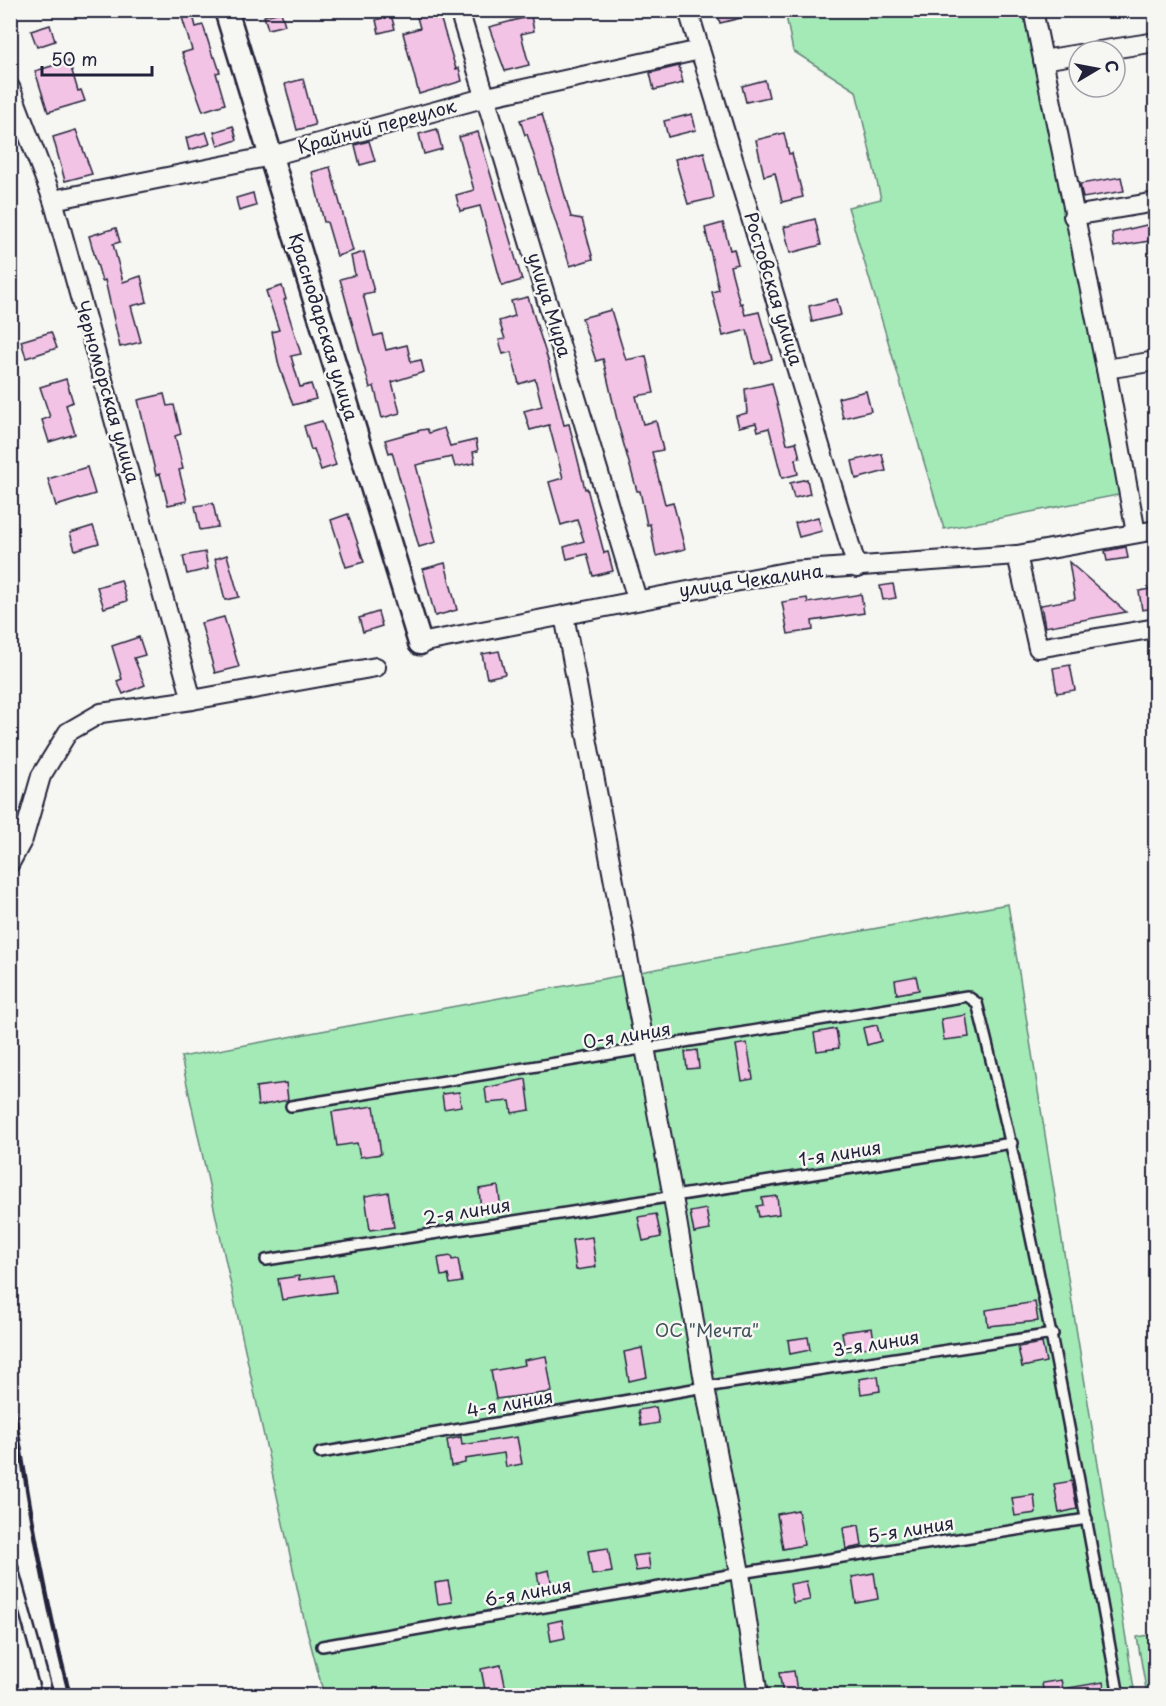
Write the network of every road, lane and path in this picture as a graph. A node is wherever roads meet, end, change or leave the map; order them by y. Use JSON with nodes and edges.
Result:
{"nodes":[{"id":1,"x":226,"y":10,"type":"edge"},
{"id":2,"x":459,"y":10,"type":"edge"},
{"id":3,"x":688,"y":10,"type":"edge"},
{"id":4,"x":1033,"y":10,"type":"edge"},
{"id":5,"x":1155,"y":42,"type":"edge"},
{"id":6,"x":1127,"y":46,"type":"edge"},
{"id":7,"x":700,"y":50,"type":"junction"},
{"id":8,"x":1067,"y":56,"type":"edge"},
{"id":9,"x":1043,"y":60,"type":"junction"},
{"id":10,"x":10,"y":87,"type":"edge"},
{"id":11,"x":487,"y":97,"type":"junction"},
{"id":12,"x":271,"y":156,"type":"junction"},
{"id":13,"x":53,"y":200,"type":"junction"},
{"id":14,"x":1155,"y":201,"type":"edge"},
{"id":15,"x":1073,"y":216,"type":"junction"},
{"id":16,"x":1155,"y":360,"type":"edge"},
{"id":17,"x":1106,"y":369,"type":"junction"},
{"id":18,"x":1155,"y":530,"type":"edge"},
{"id":19,"x":1136,"y":533,"type":"junction"},
{"id":20,"x":1017,"y":555,"type":"junction"},
{"id":21,"x":857,"y":568,"type":"junction"},
{"id":22,"x":637,"y":599,"type":"junction"},
{"id":23,"x":564,"y":615,"type":"junction"},
{"id":24,"x":1155,"y":628,"type":"edge"},
{"id":25,"x":420,"y":643,"type":"joint"},
{"id":26,"x":376,"y":667,"type":"dead end"},
{"id":27,"x":192,"y":700,"type":"junction"},
{"id":28,"x":10,"y":863,"type":"edge"},
{"id":29,"x":646,"y":1050,"type":"junction"},
{"id":30,"x":291,"y":1106,"type":"dead end"},
{"id":31,"x":1012,"y":1143,"type":"junction"},
{"id":32,"x":673,"y":1197,"type":"junction"},
{"id":33,"x":266,"y":1260,"type":"dead end"},
{"id":34,"x":1053,"y":1334,"type":"junction"},
{"id":35,"x":705,"y":1387,"type":"junction"},
{"id":36,"x":320,"y":1453,"type":"dead end"},
{"id":37,"x":1087,"y":1519,"type":"junction"},
{"id":38,"x":11,"y":1558,"type":"edge"},
{"id":39,"x":740,"y":1573,"type":"junction"},
{"id":40,"x":322,"y":1646,"type":"dead end"},
{"id":41,"x":48,"y":1695,"type":"edge"},
{"id":42,"x":758,"y":1695,"type":"edge"},
{"id":43,"x":1119,"y":1695,"type":"edge"}],
"edges":[{"from":1,"to":12,"type":"street","name":"Краснодарская улица"},
{"from":2,"to":11,"type":"street","name":"улица Мира"},
{"from":3,"to":7,"type":"street","name":"Ростовская улица"},
{"from":4,"to":9,"type":"street"},
{"from":5,"to":6,"type":"street"},
{"from":7,"to":11,"type":"street","name":"Крайний переулок"},
{"from":7,"to":21,"type":"street","name":"Ростовская улица"},
{"from":8,"to":9,"type":"street"},
{"from":9,"to":15,"type":"street"},
{"from":10,"to":13,"type":"street","name":"Черноморская улица"},
{"from":11,"to":12,"type":"street","name":"Крайний переулок"},
{"from":11,"to":22,"type":"street","name":"улица Мира"},
{"from":12,"to":13,"type":"street","name":"Крайний переулок"},
{"from":12,"to":25,"type":"street","name":"Краснодарская улица"},
{"from":13,"to":27,"type":"street","name":"Черноморская улица"},
{"from":14,"to":15,"type":"street"},
{"from":15,"to":17,"type":"street"},
{"from":16,"to":17,"type":"street"},
{"from":17,"to":19,"type":"street"},
{"from":18,"to":19,"type":"street","name":"улица Чекалина"},
{"from":19,"to":20,"type":"street","name":"улица Чекалина"},
{"from":20,"to":21,"type":"street","name":"улица Чекалина"},
{"from":20,"to":24,"type":"street"},
{"from":21,"to":22,"type":"street","name":"улица Чекалина"},
{"from":22,"to":23,"type":"street","name":"улица Чекалина"},
{"from":23,"to":25,"type":"street","name":"улица Чекалина"},
{"from":23,"to":29,"type":"street"},
{"from":26,"to":27,"type":"street"},
{"from":27,"to":28,"type":"street"},
{"from":29,"to":30,"type":"lane","name":"0-я линия"},
{"from":29,"to":31,"type":"lane","name":"0-я линия"},
{"from":29,"to":32,"type":"street"},
{"from":31,"to":32,"type":"lane","name":"1-я линия"},
{"from":31,"to":34,"type":"lane"},
{"from":32,"to":33,"type":"lane","name":"2-я линия"},
{"from":32,"to":35,"type":"street"},
{"from":34,"to":35,"type":"lane","name":"3-я линия"},
{"from":34,"to":37,"type":"lane"},
{"from":35,"to":36,"type":"lane","name":"4-я линия"},
{"from":35,"to":39,"type":"street"},
{"from":37,"to":39,"type":"lane","name":"5-я линия"},
{"from":37,"to":43,"type":"lane"},
{"from":38,"to":41,"type":"lane"},
{"from":39,"to":40,"type":"lane","name":"6-я линия"},
{"from":39,"to":42,"type":"street"}]}
